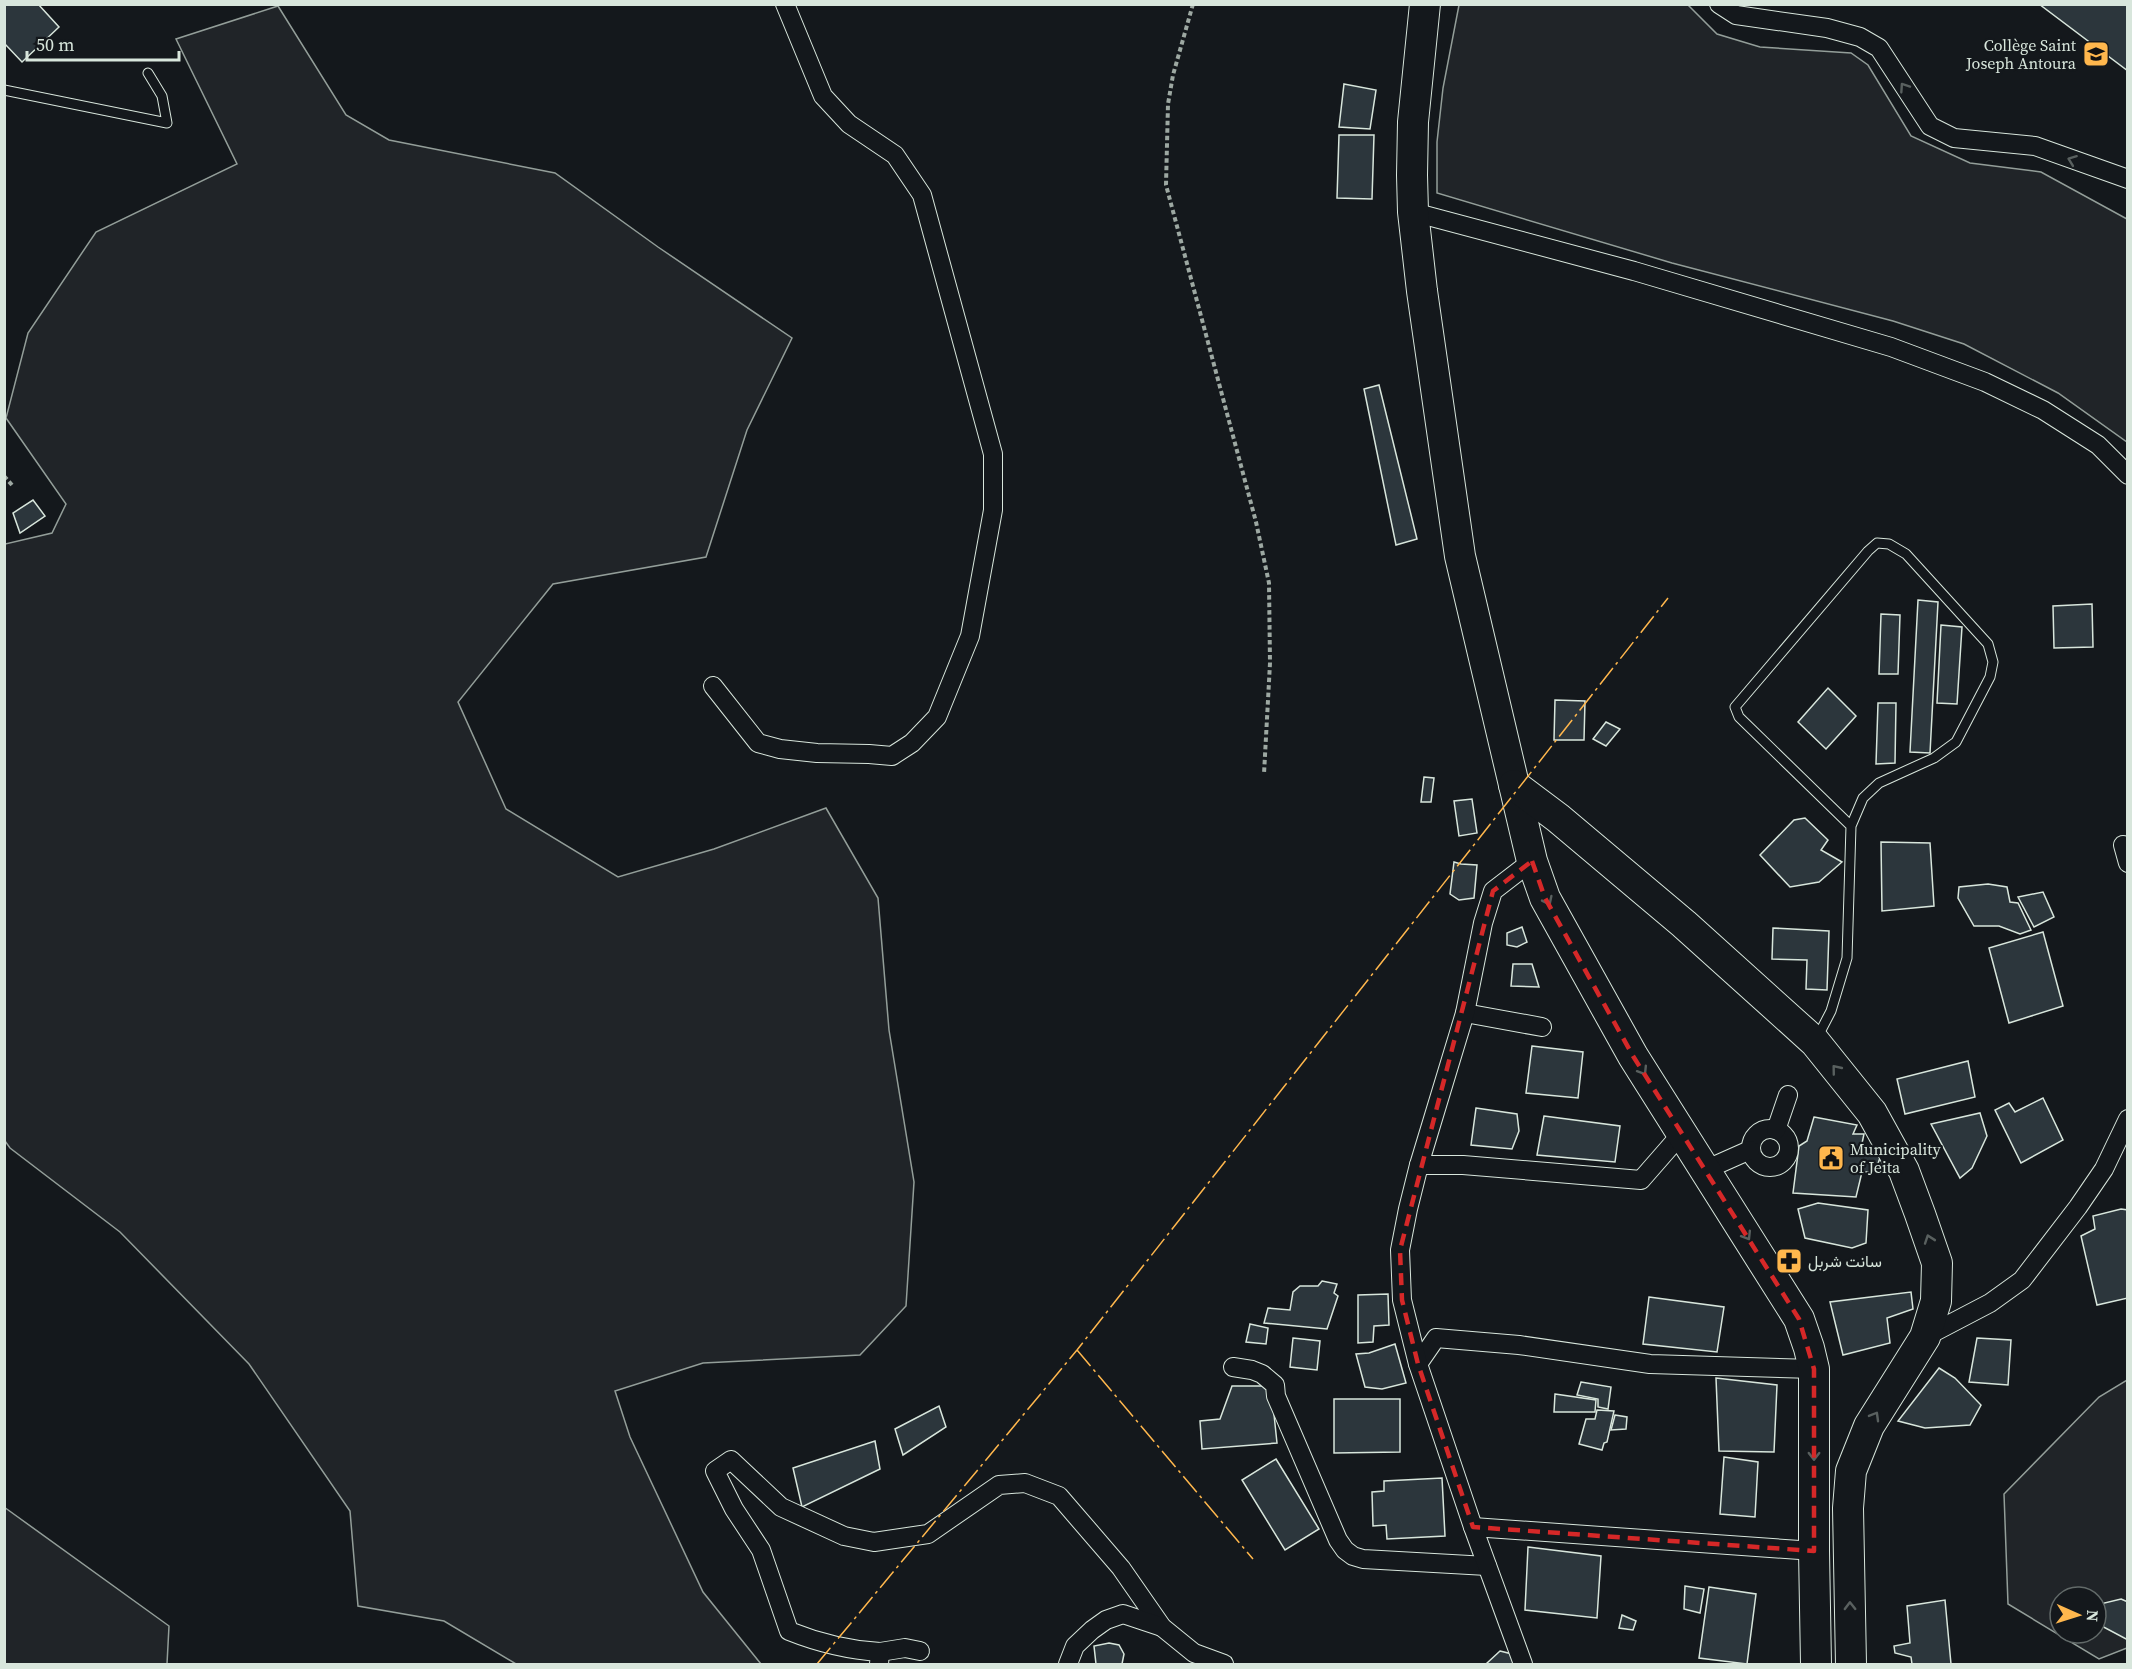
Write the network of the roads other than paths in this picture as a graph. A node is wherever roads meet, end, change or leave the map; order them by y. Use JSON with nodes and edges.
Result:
{"nodes":[{"id":1,"x":785,"y":4,"type":"edge"},
{"id":2,"x":1425,"y":4,"type":"edge"},
{"id":3,"x":1719,"y":4,"type":"edge"},
{"id":4,"x":148,"y":73,"type":"dead end"},
{"id":5,"x":4,"y":90,"type":"edge"},
{"id":6,"x":2127,"y":179,"type":"edge"},
{"id":7,"x":1413,"y":212,"type":"junction"},
{"id":8,"x":2127,"y":475,"type":"edge"},
{"id":9,"x":713,"y":686,"type":"dead end"},
{"id":10,"x":1514,"y":784,"type":"junction"},
{"id":11,"x":1851,"y":826,"type":"junction"},
{"id":12,"x":1581,"y":837,"type":"junction"},
{"id":13,"x":2123,"y":845,"type":"dead end"},
{"id":14,"x":1532,"y":861,"type":"junction"},
{"id":15,"x":2127,"y":863,"type":"edge"},
{"id":16,"x":1465,"y":1013,"type":"junction"},
{"id":17,"x":1542,"y":1028,"type":"dead end"},
{"id":18,"x":1815,"y":1042,"type":"junction"},
{"id":19,"x":1788,"y":1095,"type":"dead end"},
{"id":20,"x":2127,"y":1119,"type":"edge"},
{"id":21,"x":1776,"y":1130,"type":"junction"},
{"id":22,"x":1682,"y":1133,"type":"junction"},
{"id":23,"x":1750,"y":1150,"type":"junction"},
{"id":24,"x":1419,"y":1165,"type":"junction"},
{"id":25,"x":1705,"y":1170,"type":"junction"},
{"id":26,"x":1925,"y":1337,"type":"junction"},
{"id":27,"x":1418,"y":1364,"type":"junction"},
{"id":28,"x":1233,"y":1367,"type":"dead end"},
{"id":29,"x":1814,"y":1369,"type":"junction"},
{"id":30,"x":1473,"y":1527,"type":"junction"},
{"id":31,"x":1814,"y":1551,"type":"junction"},
{"id":32,"x":1487,"y":1566,"type":"junction"},
{"id":33,"x":1161,"y":1627,"type":"junction"},
{"id":34,"x":920,"y":1651,"type":"dead end"},
{"id":35,"x":879,"y":1658,"type":"edge"},
{"id":36,"x":1068,"y":1665,"type":"edge"},
{"id":37,"x":1224,"y":1665,"type":"edge"},
{"id":38,"x":1523,"y":1665,"type":"edge"},
{"id":39,"x":1816,"y":1665,"type":"edge"},
{"id":40,"x":1851,"y":1665,"type":"edge"}],
"edges":[{"from":1,"to":9,"type":"street"},
{"from":2,"to":7,"type":"highway"},
{"from":6,"to":3,"type":"street","one_way":true},
{"from":4,"to":5,"type":"lane"},
{"from":7,"to":8,"type":"street"},
{"from":7,"to":10,"type":"highway"},
{"from":10,"to":12,"type":"highway"},
{"from":10,"to":14,"type":"highway"},
{"from":11,"to":11,"type":"lane"},
{"from":11,"to":18,"type":"lane"},
{"from":12,"to":14,"type":"highway"},
{"from":12,"to":18,"type":"highway"},
{"from":13,"to":15,"type":"street"},
{"from":14,"to":16,"type":"street"},
{"from":14,"to":22,"type":"highway","one_way":true},
{"from":16,"to":17,"type":"street"},
{"from":16,"to":24,"type":"street"},
{"from":26,"to":18,"type":"highway","one_way":true},
{"from":19,"to":21,"type":"street"},
{"from":20,"to":26,"type":"street"},
{"from":21,"to":23,"type":"street"},
{"from":21,"to":23,"type":"street"},
{"from":22,"to":24,"type":"street"},
{"from":22,"to":25,"type":"highway"},
{"from":23,"to":25,"type":"street"},
{"from":24,"to":27,"type":"street"},
{"from":25,"to":29,"type":"highway","one_way":true},
{"from":40,"to":26,"type":"highway","one_way":true},
{"from":27,"to":29,"type":"street"},
{"from":27,"to":30,"type":"street"},
{"from":28,"to":32,"type":"street"},
{"from":29,"to":31,"type":"highway","one_way":true},
{"from":30,"to":31,"type":"street"},
{"from":30,"to":32,"type":"street"},
{"from":31,"to":39,"type":"highway"},
{"from":32,"to":38,"type":"street"},
{"from":33,"to":35,"type":"street"},
{"from":33,"to":36,"type":"street"},
{"from":33,"to":37,"type":"street"},
{"from":34,"to":35,"type":"street"}]}
